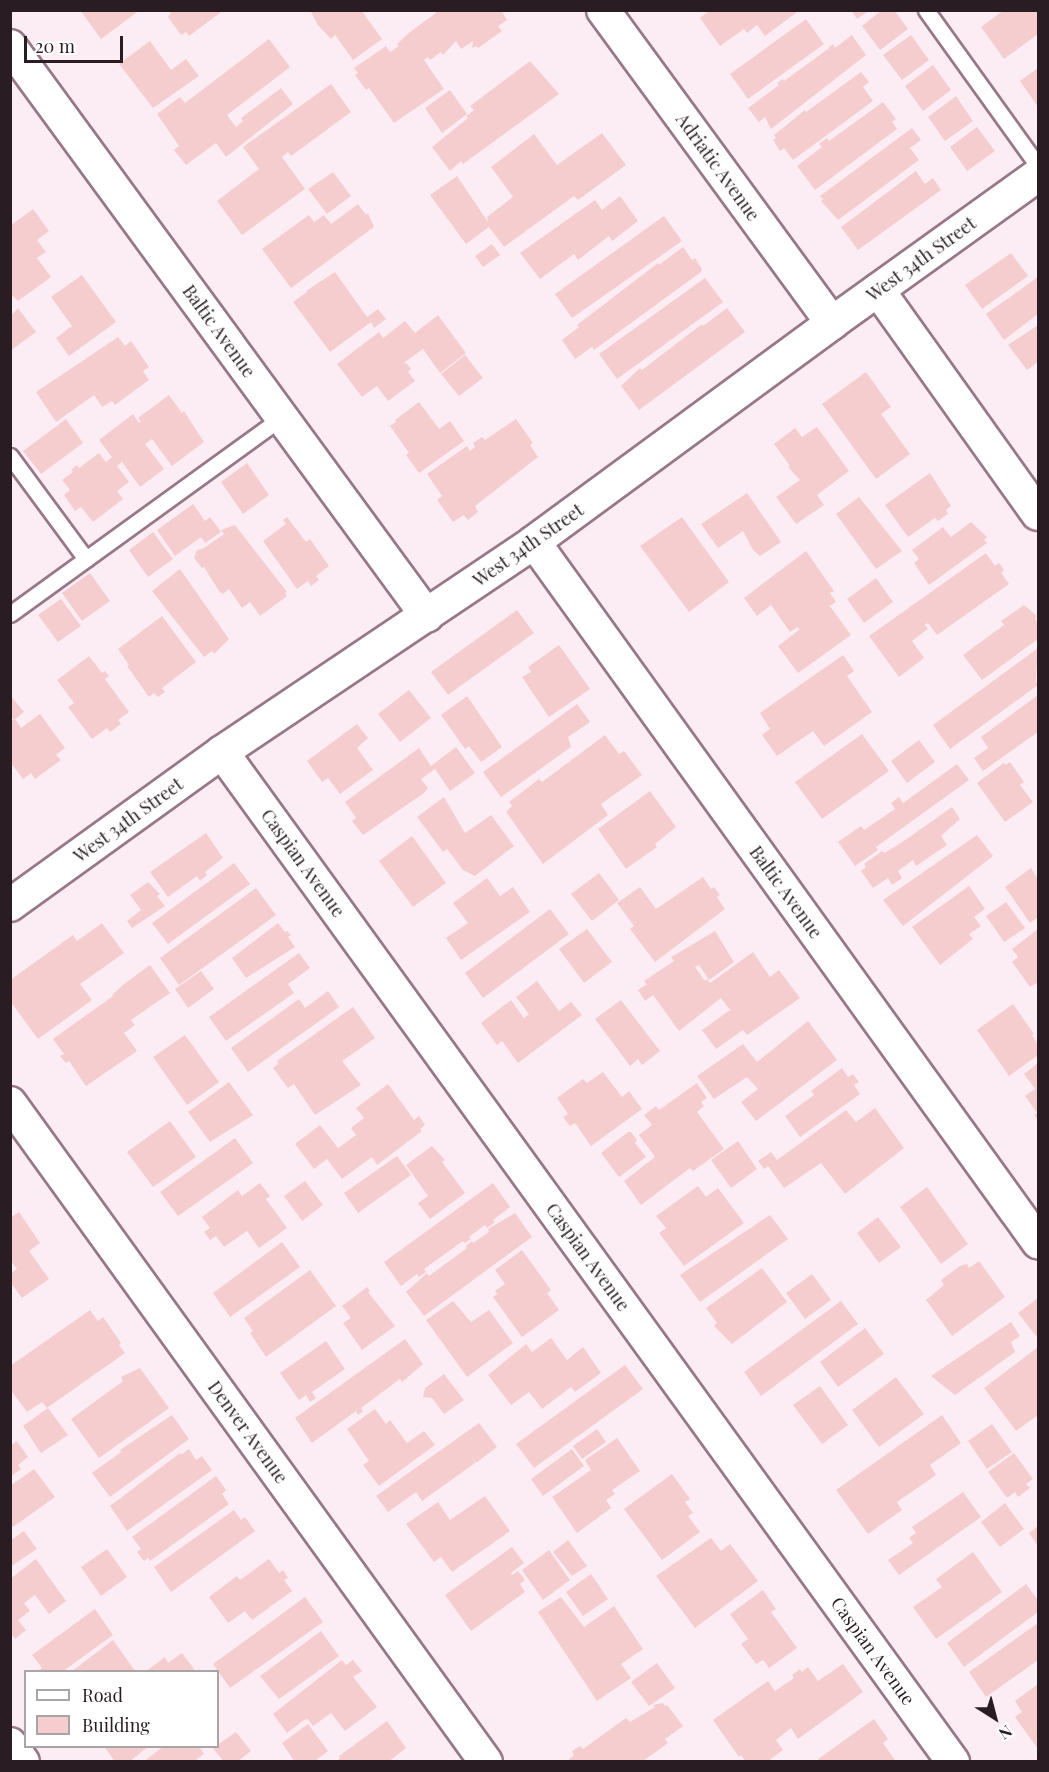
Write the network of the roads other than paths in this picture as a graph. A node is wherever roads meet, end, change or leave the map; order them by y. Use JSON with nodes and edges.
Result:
{"nodes":[{"id":1,"x":603,"y":10,"type":"edge"},
{"id":2,"x":926,"y":10,"type":"edge"},
{"id":3,"x":10,"y":46,"type":"edge"},
{"id":4,"x":1038,"y":166,"type":"edge"},
{"id":5,"x":1038,"y":176,"type":"edge"},
{"id":6,"x":878,"y":290,"type":"junction"},
{"id":7,"x":832,"y":323,"type":"junction"},
{"id":8,"x":282,"y":417,"type":"junction"},
{"id":9,"x":10,"y":456,"type":"edge"},
{"id":10,"x":1038,"y":514,"type":"edge"},
{"id":11,"x":534,"y":542,"type":"junction"},
{"id":12,"x":86,"y":560,"type":"junction"},
{"id":13,"x":10,"y":614,"type":"edge"},
{"id":14,"x":427,"y":616,"type":"junction"},
{"id":15,"x":222,"y":752,"type":"junction"},
{"id":16,"x":12,"y":899,"type":"edge"},
{"id":17,"x":10,"y":1103,"type":"edge"},
{"id":18,"x":1038,"y":1242,"type":"edge"},
{"id":19,"x":10,"y":1744,"type":"edge"},
{"id":20,"x":23,"y":1761,"type":"edge"},
{"id":21,"x":486,"y":1761,"type":"edge"},
{"id":22,"x":953,"y":1761,"type":"edge"}],
"edges":[{"from":1,"to":7,"type":"street","name":"Adriatic Avenue"},
{"from":2,"to":4,"type":"lane"},
{"from":3,"to":8,"type":"street","name":"Baltic Avenue"},
{"from":5,"to":6,"type":"street","name":"West 34th Street"},
{"from":6,"to":7,"type":"street","name":"West 34th Street"},
{"from":6,"to":10,"type":"street"},
{"from":7,"to":11,"type":"street","name":"West 34th Street"},
{"from":8,"to":12,"type":"lane"},
{"from":8,"to":14,"type":"street","name":"Baltic Avenue"},
{"from":9,"to":12,"type":"lane"},
{"from":11,"to":14,"type":"street","name":"West 34th Street"},
{"from":11,"to":18,"type":"street","name":"Baltic Avenue"},
{"from":12,"to":13,"type":"lane"},
{"from":14,"to":15,"type":"street","name":"West 34th Street"},
{"from":15,"to":16,"type":"street","name":"West 34th Street"},
{"from":15,"to":22,"type":"street","name":"Caspian Avenue"},
{"from":17,"to":21,"type":"street","name":"Denver Avenue"},
{"from":19,"to":20,"type":"street"}]}
